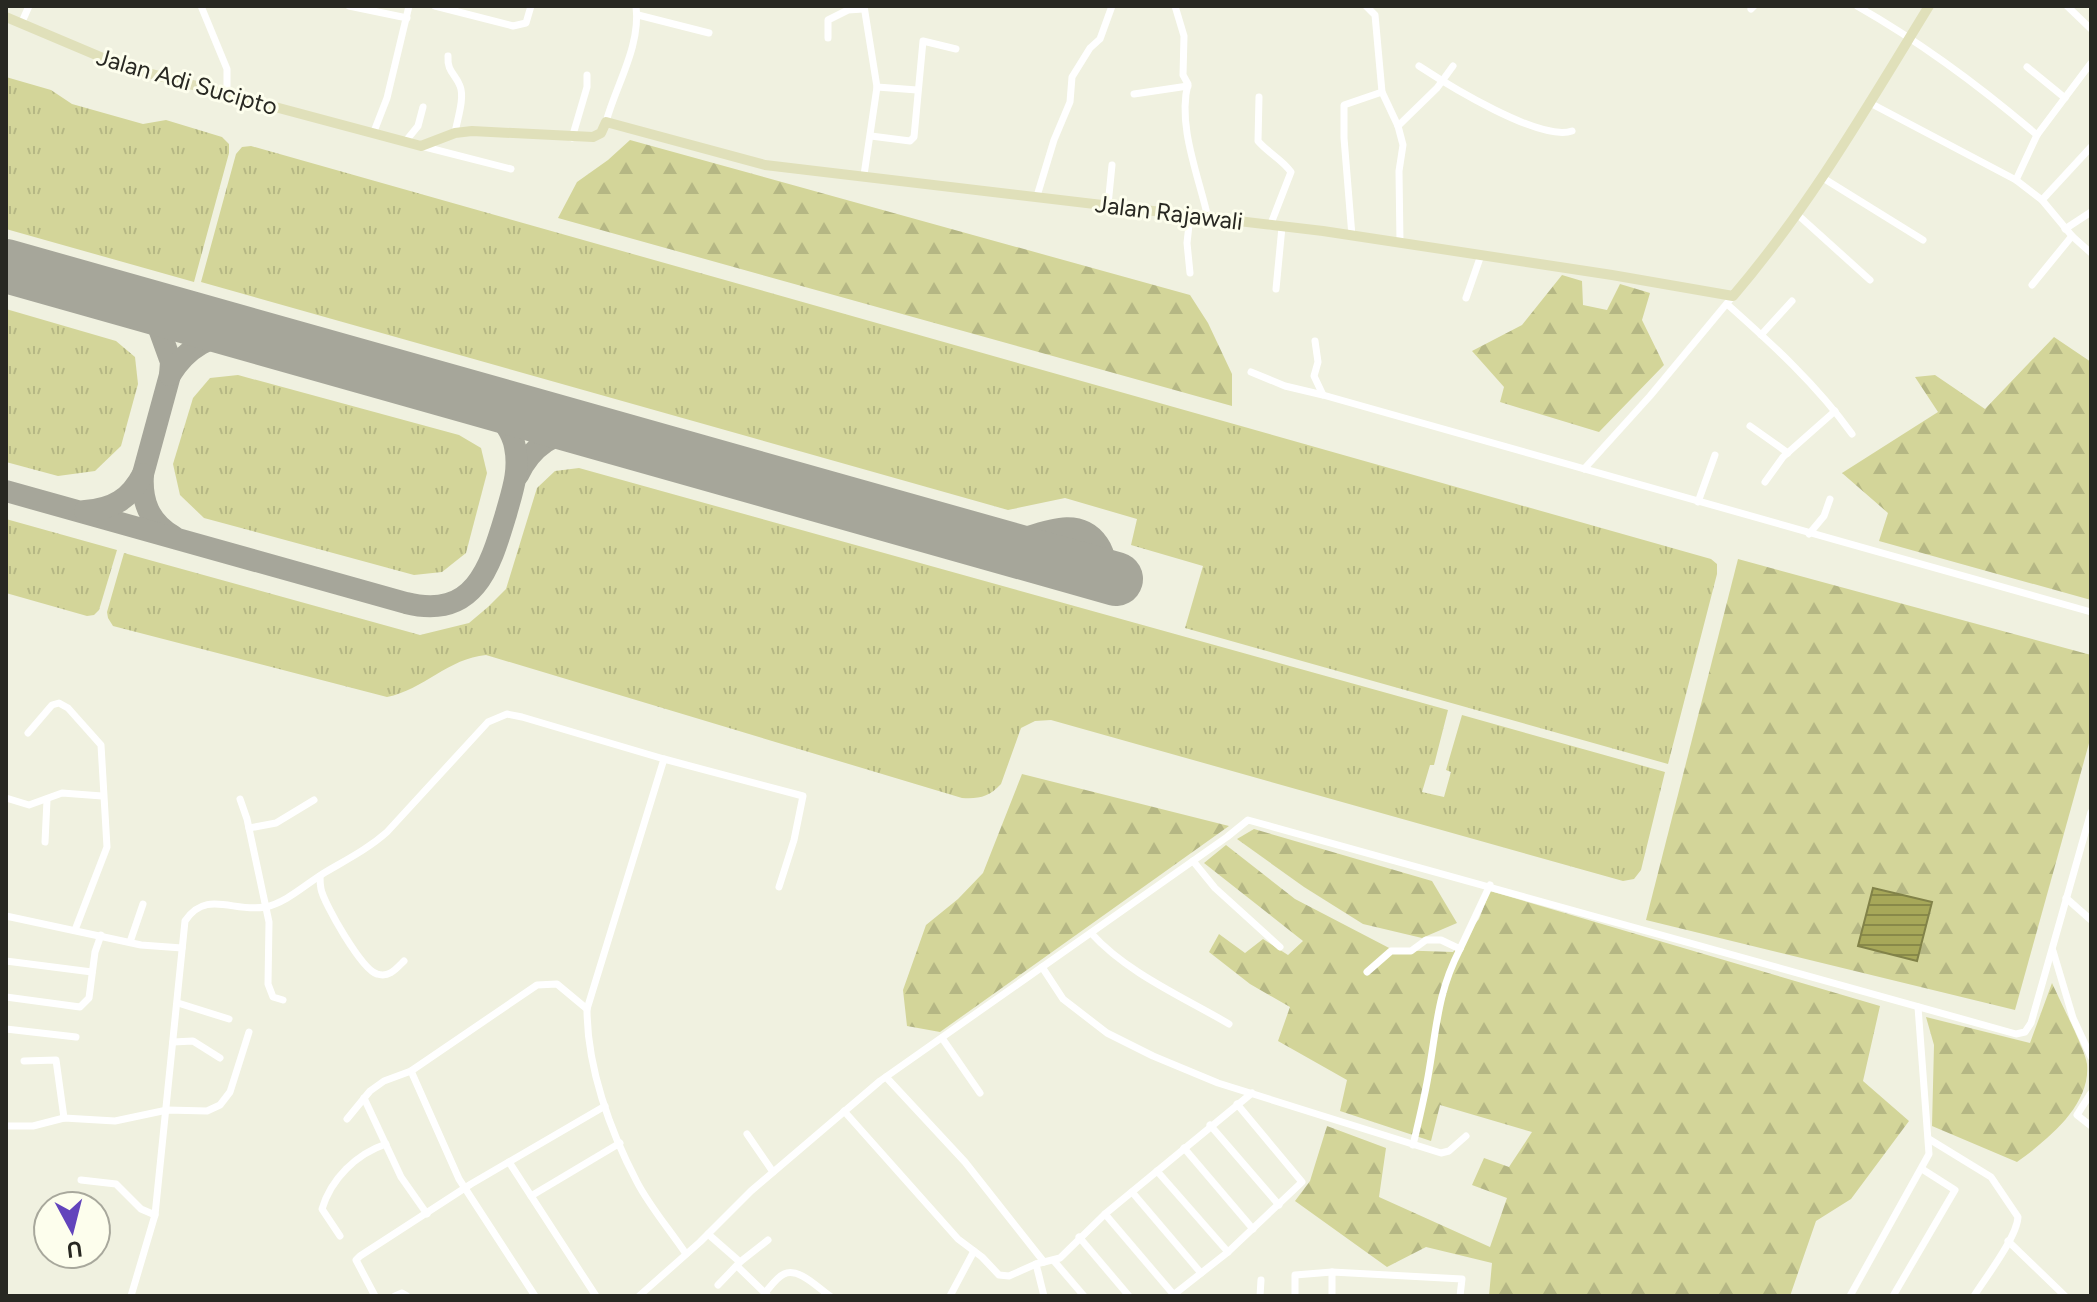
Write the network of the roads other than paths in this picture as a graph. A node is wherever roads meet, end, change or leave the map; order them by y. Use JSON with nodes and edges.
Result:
{"nodes":[{"id":1,"x":29,"y":6,"type":"edge"},
{"id":2,"x":201,"y":6,"type":"edge"},
{"id":3,"x":349,"y":6,"type":"edge"},
{"id":4,"x":409,"y":6,"type":"edge"},
{"id":5,"x":435,"y":6,"type":"edge"},
{"id":6,"x":531,"y":6,"type":"edge"},
{"id":7,"x":1112,"y":6,"type":"edge"},
{"id":8,"x":1175,"y":6,"type":"edge"},
{"id":9,"x":1366,"y":6,"type":"edge"},
{"id":10,"x":1857,"y":6,"type":"edge"},
{"id":11,"x":1929,"y":6,"type":"edge"},
{"id":12,"x":2067,"y":6,"type":"edge"},
{"id":13,"x":864,"y":8,"type":"edge"},
{"id":14,"x":637,"y":11,"type":"edge"},
{"id":15,"x":6,"y":17,"type":"edge"},
{"id":16,"x":407,"y":18,"type":"junction"},
{"id":17,"x":21,"y":24,"type":"junction"},
{"id":18,"x":2091,"y":29,"type":"edge"},
{"id":19,"x":709,"y":33,"type":"dead end"},
{"id":20,"x":1910,"y":37,"type":"junction"},
{"id":21,"x":828,"y":38,"type":"dead end"},
{"id":22,"x":956,"y":49,"type":"dead end"},
{"id":23,"x":448,"y":56,"type":"dead end"},
{"id":24,"x":2091,"y":63,"type":"edge"},
{"id":25,"x":1419,"y":66,"type":"dead end"},
{"id":26,"x":1453,"y":66,"type":"dead end"},
{"id":27,"x":2027,"y":67,"type":"dead end"},
{"id":28,"x":587,"y":75,"type":"dead end"},
{"id":29,"x":1442,"y":81,"type":"junction"},
{"id":30,"x":1188,"y":86,"type":"junction"},
{"id":31,"x":877,"y":87,"type":"junction"},
{"id":32,"x":917,"y":90,"type":"junction"},
{"id":33,"x":1382,"y":92,"type":"junction"},
{"id":34,"x":1134,"y":94,"type":"dead end"},
{"id":35,"x":227,"y":95,"type":"junction"},
{"id":36,"x":1259,"y":97,"type":"dead end"},
{"id":37,"x":2065,"y":98,"type":"junction"},
{"id":38,"x":1870,"y":103,"type":"junction"},
{"id":39,"x":423,"y":107,"type":"dead end"},
{"id":40,"x":606,"y":122,"type":"junction"},
{"id":41,"x":1398,"y":126,"type":"junction"},
{"id":42,"x":1572,"y":131,"type":"dead end"},
{"id":43,"x":455,"y":133,"type":"junction"},
{"id":44,"x":373,"y":134,"type":"junction"},
{"id":45,"x":2037,"y":135,"type":"junction"},
{"id":46,"x":871,"y":136,"type":"junction"},
{"id":47,"x":572,"y":138,"type":"junction"},
{"id":48,"x":405,"y":142,"type":"junction"},
{"id":49,"x":421,"y":146,"type":"junction"},
{"id":50,"x":2091,"y":147,"type":"edge"},
{"id":51,"x":1112,"y":165,"type":"dead end"},
{"id":52,"x":511,"y":169,"type":"dead end"},
{"id":53,"x":864,"y":175,"type":"junction"},
{"id":54,"x":1823,"y":178,"type":"junction"},
{"id":55,"x":2016,"y":180,"type":"junction"},
{"id":56,"x":1037,"y":196,"type":"junction"},
{"id":57,"x":2042,"y":200,"type":"junction"},
{"id":58,"x":1108,"y":205,"type":"junction"},
{"id":59,"x":2091,"y":212,"type":"edge"},
{"id":60,"x":1798,"y":215,"type":"junction"},
{"id":61,"x":1190,"y":216,"type":"junction"},
{"id":62,"x":1208,"y":218,"type":"junction"},
{"id":63,"x":1276,"y":226,"type":"junction"},
{"id":64,"x":2065,"y":229,"type":"junction"},
{"id":65,"x":1352,"y":236,"type":"junction"},
{"id":66,"x":2072,"y":236,"type":"junction"},
{"id":67,"x":1923,"y":240,"type":"dead end"},
{"id":68,"x":1400,"y":243,"type":"junction"},
{"id":69,"x":2091,"y":253,"type":"edge"},
{"id":70,"x":1481,"y":255,"type":"junction"},
{"id":71,"x":1190,"y":273,"type":"dead end"},
{"id":72,"x":1870,"y":280,"type":"dead end"},
{"id":73,"x":2032,"y":285,"type":"dead end"},
{"id":74,"x":1276,"y":289,"type":"dead end"},
{"id":75,"x":1466,"y":298,"type":"dead end"},
{"id":76,"x":1730,"y":300,"type":"junction"},
{"id":77,"x":1792,"y":301,"type":"dead end"},
{"id":78,"x":1761,"y":335,"type":"junction"},
{"id":79,"x":1315,"y":341,"type":"dead end"},
{"id":80,"x":1251,"y":372,"type":"dead end"},
{"id":81,"x":1323,"y":395,"type":"junction"},
{"id":82,"x":1835,"y":411,"type":"junction"},
{"id":83,"x":1750,"y":426,"type":"dead end"},
{"id":84,"x":1852,"y":434,"type":"dead end"},
{"id":85,"x":1788,"y":453,"type":"junction"},
{"id":86,"x":1715,"y":455,"type":"dead end"},
{"id":87,"x":1584,"y":469,"type":"junction"},
{"id":88,"x":1765,"y":482,"type":"dead end"},
{"id":89,"x":1830,"y":499,"type":"dead end"},
{"id":90,"x":1698,"y":502,"type":"junction"},
{"id":91,"x":1809,"y":534,"type":"junction"},
{"id":92,"x":2091,"y":612,"type":"edge"},
{"id":93,"x":28,"y":733,"type":"dead end"},
{"id":94,"x":664,"y":759,"type":"junction"},
{"id":95,"x":102,"y":796,"type":"junction"},
{"id":96,"x":6,"y":798,"type":"edge"},
{"id":97,"x":240,"y":799,"type":"dead end"},
{"id":98,"x":47,"y":800,"type":"junction"},
{"id":99,"x":314,"y":800,"type":"dead end"},
{"id":100,"x":2091,"y":812,"type":"edge"},
{"id":101,"x":249,"y":828,"type":"junction"},
{"id":102,"x":45,"y":842,"type":"dead end"},
{"id":103,"x":1193,"y":861,"type":"junction"},
{"id":104,"x":320,"y":876,"type":"junction"},
{"id":105,"x":1490,"y":885,"type":"junction"},
{"id":106,"x":779,"y":887,"type":"dead end"},
{"id":107,"x":2066,"y":898,"type":"junction"},
{"id":108,"x":143,"y":904,"type":"dead end"},
{"id":109,"x":264,"y":908,"type":"junction"},
{"id":110,"x":6,"y":916,"type":"edge"},
{"id":111,"x":2091,"y":920,"type":"edge"},
{"id":112,"x":75,"y":930,"type":"junction"},
{"id":113,"x":1091,"y":933,"type":"junction"},
{"id":114,"x":101,"y":935,"type":"junction"},
{"id":115,"x":130,"y":942,"type":"junction"},
{"id":116,"x":1280,"y":947,"type":"dead end"},
{"id":117,"x":182,"y":948,"type":"junction"},
{"id":118,"x":1460,"y":949,"type":"junction"},
{"id":119,"x":2052,"y":949,"type":"junction"},
{"id":120,"x":6,"y":961,"type":"edge"},
{"id":121,"x":404,"y":961,"type":"dead end"},
{"id":122,"x":1042,"y":967,"type":"junction"},
{"id":123,"x":92,"y":972,"type":"junction"},
{"id":124,"x":1367,"y":972,"type":"dead end"},
{"id":125,"x":6,"y":997,"type":"edge"},
{"id":126,"x":283,"y":1000,"type":"dead end"},
{"id":127,"x":178,"y":1003,"type":"junction"},
{"id":128,"x":1918,"y":1007,"type":"junction"},
{"id":129,"x":587,"y":1009,"type":"junction"},
{"id":130,"x":229,"y":1019,"type":"dead end"},
{"id":131,"x":1229,"y":1024,"type":"dead end"},
{"id":132,"x":6,"y":1029,"type":"edge"},
{"id":133,"x":249,"y":1032,"type":"dead end"},
{"id":134,"x":76,"y":1037,"type":"dead end"},
{"id":135,"x":942,"y":1038,"type":"junction"},
{"id":136,"x":173,"y":1042,"type":"junction"},
{"id":137,"x":2091,"y":1057,"type":"edge"},
{"id":138,"x":220,"y":1058,"type":"dead end"},
{"id":139,"x":24,"y":1061,"type":"dead end"},
{"id":140,"x":411,"y":1071,"type":"junction"},
{"id":141,"x":886,"y":1077,"type":"junction"},
{"id":142,"x":980,"y":1093,"type":"dead end"},
{"id":143,"x":1252,"y":1093,"type":"junction"},
{"id":144,"x":2091,"y":1093,"type":"edge"},
{"id":145,"x":364,"y":1098,"type":"junction"},
{"id":146,"x":1237,"y":1104,"type":"junction"},
{"id":147,"x":605,"y":1106,"type":"junction"},
{"id":148,"x":167,"y":1110,"type":"junction"},
{"id":149,"x":844,"y":1111,"type":"junction"},
{"id":150,"x":64,"y":1118,"type":"junction"},
{"id":151,"x":347,"y":1119,"type":"dead end"},
{"id":152,"x":1210,"y":1125,"type":"junction"},
{"id":153,"x":6,"y":1126,"type":"edge"},
{"id":154,"x":2091,"y":1126,"type":"edge"},
{"id":155,"x":747,"y":1134,"type":"dead end"},
{"id":156,"x":1466,"y":1136,"type":"dead end"},
{"id":157,"x":1929,"y":1139,"type":"junction"},
{"id":158,"x":620,"y":1143,"type":"junction"},
{"id":159,"x":386,"y":1144,"type":"junction"},
{"id":160,"x":1413,"y":1145,"type":"junction"},
{"id":161,"x":1184,"y":1148,"type":"junction"},
{"id":162,"x":509,"y":1162,"type":"junction"},
{"id":163,"x":1922,"y":1169,"type":"junction"},
{"id":164,"x":1157,"y":1171,"type":"junction"},
{"id":165,"x":773,"y":1172,"type":"junction"},
{"id":166,"x":81,"y":1180,"type":"dead end"},
{"id":167,"x":465,"y":1188,"type":"junction"},
{"id":168,"x":1132,"y":1192,"type":"junction"},
{"id":169,"x":531,"y":1196,"type":"junction"},
{"id":170,"x":1279,"y":1205,"type":"junction"},
{"id":171,"x":427,"y":1214,"type":"junction"},
{"id":172,"x":1105,"y":1214,"type":"junction"},
{"id":173,"x":155,"y":1215,"type":"junction"},
{"id":174,"x":1253,"y":1229,"type":"junction"},
{"id":175,"x":708,"y":1234,"type":"junction"},
{"id":176,"x":340,"y":1236,"type":"dead end"},
{"id":177,"x":1079,"y":1237,"type":"junction"},
{"id":178,"x":768,"y":1240,"type":"dead end"},
{"id":179,"x":2008,"y":1241,"type":"junction"},
{"id":180,"x":974,"y":1251,"type":"junction"},
{"id":181,"x":1228,"y":1252,"type":"junction"},
{"id":182,"x":686,"y":1254,"type":"junction"},
{"id":183,"x":1054,"y":1261,"type":"junction"},
{"id":184,"x":1040,"y":1263,"type":"junction"},
{"id":185,"x":738,"y":1264,"type":"junction"},
{"id":186,"x":1332,"y":1272,"type":"junction"},
{"id":187,"x":1201,"y":1273,"type":"junction"},
{"id":188,"x":1261,"y":1280,"type":"dead end"},
{"id":189,"x":718,"y":1285,"type":"dead end"},
{"id":190,"x":766,"y":1294,"type":"edge"},
{"id":191,"x":1173,"y":1295,"type":"edge"},
{"id":192,"x":131,"y":1296,"type":"edge"},
{"id":193,"x":375,"y":1296,"type":"edge"},
{"id":194,"x":395,"y":1296,"type":"edge"},
{"id":195,"x":407,"y":1296,"type":"edge"},
{"id":196,"x":535,"y":1296,"type":"edge"},
{"id":197,"x":596,"y":1296,"type":"edge"},
{"id":198,"x":639,"y":1296,"type":"edge"},
{"id":199,"x":830,"y":1296,"type":"edge"},
{"id":200,"x":950,"y":1296,"type":"edge"},
{"id":201,"x":1044,"y":1296,"type":"edge"},
{"id":202,"x":1084,"y":1296,"type":"edge"},
{"id":203,"x":1129,"y":1296,"type":"edge"},
{"id":204,"x":1260,"y":1296,"type":"edge"},
{"id":205,"x":1295,"y":1296,"type":"edge"},
{"id":206,"x":1332,"y":1296,"type":"edge"},
{"id":207,"x":1460,"y":1296,"type":"edge"},
{"id":208,"x":1850,"y":1296,"type":"edge"},
{"id":209,"x":1893,"y":1296,"type":"edge"},
{"id":210,"x":1974,"y":1296,"type":"edge"},
{"id":211,"x":2065,"y":1296,"type":"edge"}],
"edges":[{"from":1,"to":17,"type":"street"},
{"from":2,"to":35,"type":"street"},
{"from":3,"to":16,"type":"street"},
{"from":4,"to":16,"type":"street"},
{"from":5,"to":6,"type":"street"},
{"from":7,"to":56,"type":"street"},
{"from":8,"to":30,"type":"street"},
{"from":9,"to":33,"type":"street"},
{"from":10,"to":20,"type":"street"},
{"from":11,"to":20,"type":"street"},
{"from":12,"to":18,"type":"street"},
{"from":13,"to":21,"type":"street"},
{"from":13,"to":31,"type":"street"},
{"from":14,"to":19,"type":"street"},
{"from":14,"to":40,"type":"street"},
{"from":15,"to":17,"type":"street","name":"Jalan Adi Sucipto"},
{"from":16,"to":44,"type":"street"},
{"from":17,"to":35,"type":"street","name":"Jalan Adi Sucipto"},
{"from":20,"to":38,"type":"street"},
{"from":20,"to":45,"type":"street"},
{"from":22,"to":32,"type":"street"},
{"from":23,"to":43,"type":"street"},
{"from":24,"to":37,"type":"street"},
{"from":25,"to":29,"type":"street"},
{"from":26,"to":29,"type":"street"},
{"from":27,"to":37,"type":"street"},
{"from":28,"to":47,"type":"street"},
{"from":29,"to":41,"type":"street"},
{"from":29,"to":42,"type":"street"},
{"from":30,"to":34,"type":"street"},
{"from":30,"to":62,"type":"street"},
{"from":31,"to":32,"type":"street"},
{"from":31,"to":46,"type":"street"},
{"from":32,"to":46,"type":"street"},
{"from":33,"to":41,"type":"street"},
{"from":33,"to":65,"type":"street"},
{"from":35,"to":44,"type":"street","name":"Jalan Adi Sucipto"},
{"from":36,"to":63,"type":"street"},
{"from":37,"to":45,"type":"street"},
{"from":38,"to":54,"type":"street"},
{"from":38,"to":55,"type":"street"},
{"from":39,"to":48,"type":"street"},
{"from":40,"to":47,"type":"street"},
{"from":40,"to":53,"type":"street","name":"Jalan Rajawali"},
{"from":41,"to":68,"type":"street"},
{"from":43,"to":47,"type":"street"},
{"from":43,"to":49,"type":"street"},
{"from":44,"to":48,"type":"street"},
{"from":45,"to":55,"type":"street"},
{"from":46,"to":53,"type":"street"},
{"from":48,"to":49,"type":"street"},
{"from":49,"to":52,"type":"street"},
{"from":50,"to":57,"type":"street"},
{"from":51,"to":58,"type":"street"},
{"from":53,"to":56,"type":"street","name":"Jalan Rajawali"},
{"from":54,"to":60,"type":"street"},
{"from":54,"to":67,"type":"street"},
{"from":55,"to":57,"type":"street"},
{"from":56,"to":58,"type":"street","name":"Jalan Rajawali"},
{"from":57,"to":64,"type":"street"},
{"from":58,"to":61,"type":"street","name":"Jalan Rajawali"},
{"from":59,"to":64,"type":"street"},
{"from":60,"to":72,"type":"street"},
{"from":60,"to":76,"type":"street"},
{"from":61,"to":62,"type":"street","name":"Jalan Rajawali"},
{"from":61,"to":71,"type":"street"},
{"from":62,"to":63,"type":"street","name":"Jalan Rajawali"},
{"from":63,"to":65,"type":"street","name":"Jalan Rajawali"},
{"from":63,"to":74,"type":"street"},
{"from":64,"to":66,"type":"street"},
{"from":65,"to":68,"type":"street","name":"Jalan Rajawali"},
{"from":66,"to":69,"type":"street"},
{"from":66,"to":73,"type":"street"},
{"from":68,"to":70,"type":"street","name":"Jalan Rajawali"},
{"from":70,"to":75,"type":"street"},
{"from":70,"to":76,"type":"street","name":"Jalan Rajawali"},
{"from":76,"to":78,"type":"street"},
{"from":76,"to":87,"type":"street"},
{"from":77,"to":78,"type":"street"},
{"from":78,"to":82,"type":"street"},
{"from":79,"to":81,"type":"street"},
{"from":80,"to":81,"type":"street"},
{"from":81,"to":87,"type":"street"},
{"from":82,"to":84,"type":"street"},
{"from":82,"to":85,"type":"street"},
{"from":83,"to":85,"type":"street"},
{"from":85,"to":88,"type":"street"},
{"from":86,"to":90,"type":"street"},
{"from":87,"to":90,"type":"street"},
{"from":89,"to":91,"type":"street"},
{"from":90,"to":91,"type":"street"},
{"from":91,"to":92,"type":"street"},
{"from":93,"to":95,"type":"street"},
{"from":94,"to":104,"type":"street"},
{"from":94,"to":106,"type":"street"},
{"from":94,"to":129,"type":"street"},
{"from":95,"to":98,"type":"street"},
{"from":95,"to":112,"type":"street"},
{"from":96,"to":98,"type":"street"},
{"from":97,"to":101,"type":"street"},
{"from":98,"to":102,"type":"street"},
{"from":99,"to":101,"type":"street"},
{"from":100,"to":107,"type":"street"},
{"from":101,"to":109,"type":"street"},
{"from":103,"to":105,"type":"street"},
{"from":103,"to":113,"type":"street"},
{"from":103,"to":116,"type":"street"},
{"from":104,"to":109,"type":"street"},
{"from":104,"to":121,"type":"street"},
{"from":105,"to":118,"type":"street"},
{"from":105,"to":128,"type":"street"},
{"from":107,"to":111,"type":"street"},
{"from":107,"to":119,"type":"street"},
{"from":108,"to":115,"type":"street"},
{"from":109,"to":117,"type":"street"},
{"from":109,"to":126,"type":"street"},
{"from":110,"to":112,"type":"street"},
{"from":112,"to":114,"type":"street"},
{"from":113,"to":122,"type":"street"},
{"from":113,"to":131,"type":"street"},
{"from":114,"to":115,"type":"street"},
{"from":114,"to":123,"type":"street"},
{"from":115,"to":117,"type":"street"},
{"from":117,"to":127,"type":"street"},
{"from":118,"to":124,"type":"street"},
{"from":118,"to":160,"type":"street"},
{"from":119,"to":128,"type":"street"},
{"from":119,"to":137,"type":"street"},
{"from":120,"to":123,"type":"street"},
{"from":122,"to":135,"type":"street"},
{"from":122,"to":143,"type":"street"},
{"from":123,"to":125,"type":"street"},
{"from":127,"to":130,"type":"street"},
{"from":127,"to":136,"type":"street"},
{"from":128,"to":157,"type":"street"},
{"from":129,"to":140,"type":"street"},
{"from":129,"to":147,"type":"street"},
{"from":132,"to":134,"type":"street"},
{"from":133,"to":148,"type":"street"},
{"from":135,"to":141,"type":"street"},
{"from":135,"to":142,"type":"street"},
{"from":136,"to":138,"type":"street"},
{"from":136,"to":148,"type":"street"},
{"from":139,"to":150,"type":"street"},
{"from":140,"to":145,"type":"street"},
{"from":140,"to":167,"type":"street"},
{"from":141,"to":149,"type":"street"},
{"from":141,"to":184,"type":"street"},
{"from":143,"to":146,"type":"street"},
{"from":143,"to":160,"type":"street"},
{"from":144,"to":154,"type":"street"},
{"from":145,"to":151,"type":"street"},
{"from":145,"to":159,"type":"street"},
{"from":146,"to":152,"type":"street"},
{"from":146,"to":170,"type":"street"},
{"from":147,"to":158,"type":"street"},
{"from":147,"to":162,"type":"street"},
{"from":148,"to":150,"type":"street"},
{"from":148,"to":173,"type":"street"},
{"from":149,"to":165,"type":"street"},
{"from":149,"to":180,"type":"street"},
{"from":150,"to":153,"type":"street"},
{"from":152,"to":161,"type":"street"},
{"from":152,"to":170,"type":"street"},
{"from":155,"to":165,"type":"street"},
{"from":156,"to":160,"type":"street"},
{"from":157,"to":163,"type":"street"},
{"from":157,"to":179,"type":"street"},
{"from":158,"to":169,"type":"street"},
{"from":158,"to":182,"type":"street"},
{"from":159,"to":171,"type":"street"},
{"from":159,"to":176,"type":"street"},
{"from":161,"to":164,"type":"street"},
{"from":161,"to":174,"type":"street"},
{"from":162,"to":167,"type":"street"},
{"from":162,"to":169,"type":"street"},
{"from":163,"to":208,"type":"street"},
{"from":163,"to":209,"type":"street"},
{"from":164,"to":168,"type":"street"},
{"from":164,"to":181,"type":"street"},
{"from":165,"to":175,"type":"street"},
{"from":166,"to":173,"type":"street"},
{"from":167,"to":171,"type":"street"},
{"from":167,"to":196,"type":"street"},
{"from":168,"to":172,"type":"street"},
{"from":168,"to":187,"type":"street"},
{"from":169,"to":197,"type":"street"},
{"from":170,"to":174,"type":"street"},
{"from":171,"to":193,"type":"street"},
{"from":172,"to":177,"type":"street"},
{"from":172,"to":191,"type":"street"},
{"from":173,"to":192,"type":"street"},
{"from":174,"to":181,"type":"street"},
{"from":175,"to":182,"type":"street"},
{"from":175,"to":185,"type":"street"},
{"from":177,"to":183,"type":"street"},
{"from":177,"to":203,"type":"street"},
{"from":178,"to":185,"type":"street"},
{"from":179,"to":210,"type":"street"},
{"from":179,"to":211,"type":"street"},
{"from":180,"to":184,"type":"street"},
{"from":180,"to":200,"type":"street"},
{"from":181,"to":187,"type":"street"},
{"from":182,"to":198,"type":"street"},
{"from":183,"to":184,"type":"street"},
{"from":183,"to":202,"type":"street"},
{"from":184,"to":201,"type":"street"},
{"from":185,"to":189,"type":"street"},
{"from":185,"to":190,"type":"street"},
{"from":186,"to":205,"type":"street"},
{"from":186,"to":206,"type":"street"},
{"from":186,"to":207,"type":"street"},
{"from":187,"to":191,"type":"street"},
{"from":188,"to":204,"type":"street"},
{"from":190,"to":199,"type":"street"},
{"from":194,"to":195,"type":"street"}]}
